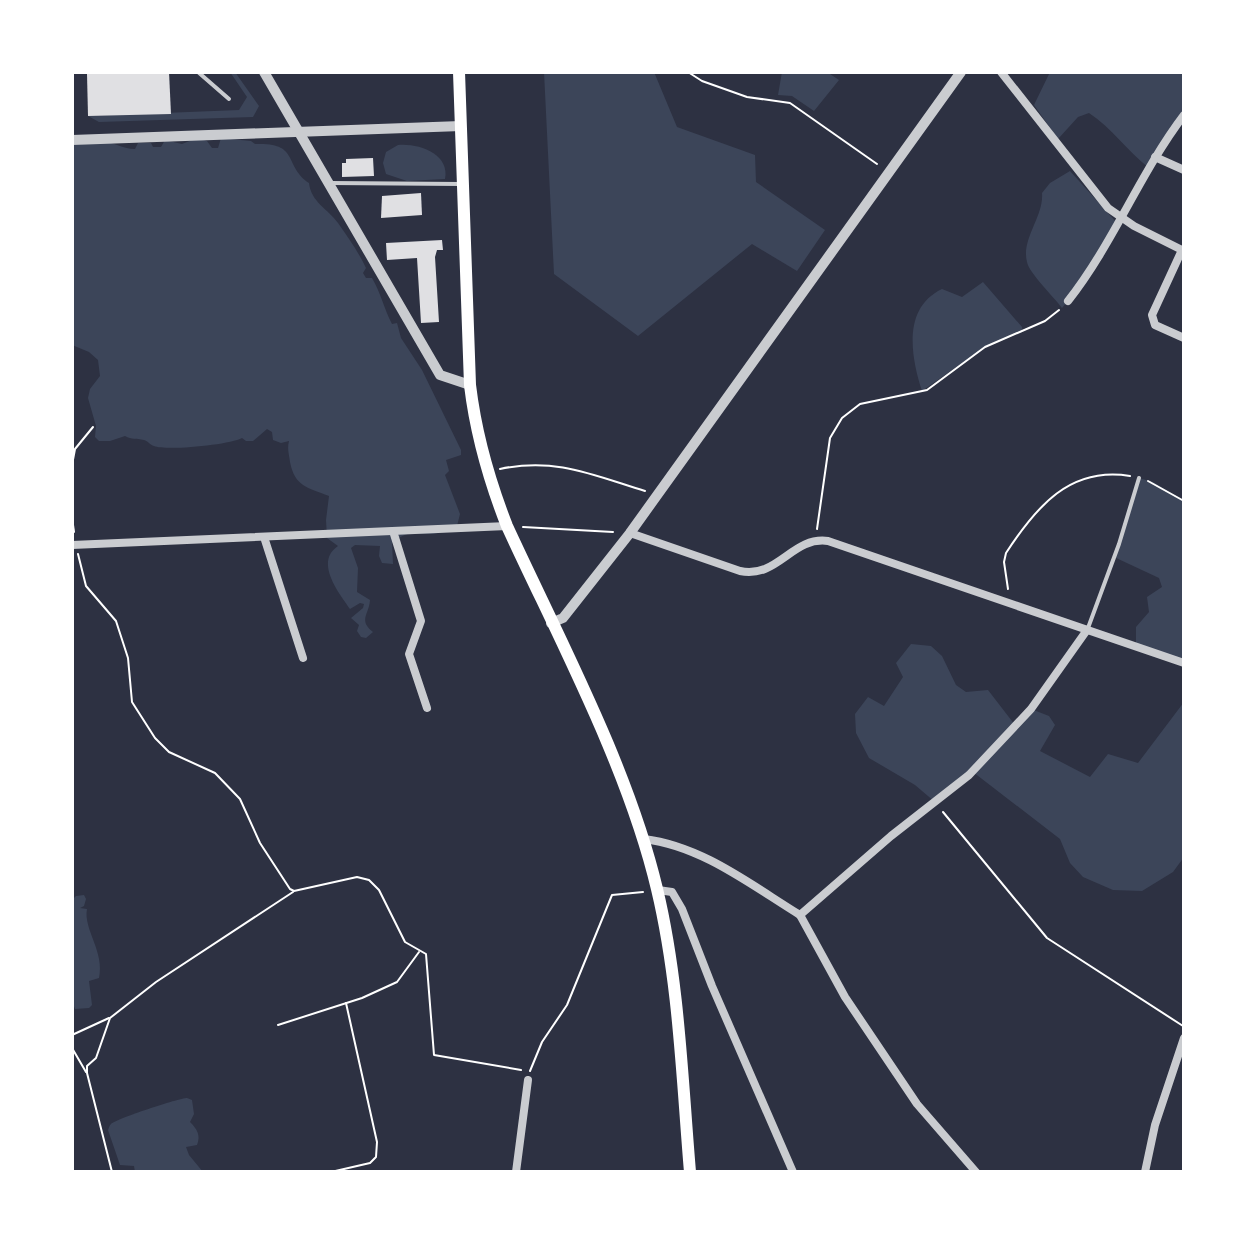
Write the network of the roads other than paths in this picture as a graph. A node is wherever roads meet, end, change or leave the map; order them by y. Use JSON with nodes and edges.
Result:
{"nodes":[{"id":1,"x":198,"y":72,"type":"edge"},
{"id":2,"x":459,"y":72,"type":"edge"},
{"id":3,"x":961,"y":72,"type":"edge"},
{"id":4,"x":1001,"y":72,"type":"edge"},
{"id":5,"x":268,"y":73,"type":"edge"},
{"id":6,"x":229,"y":99,"type":"dead end"},
{"id":7,"x":1184,"y":115,"type":"edge"},
{"id":8,"x":461,"y":126,"type":"junction"},
{"id":9,"x":297,"y":131,"type":"junction"},
{"id":10,"x":72,"y":140,"type":"edge"},
{"id":11,"x":1155,"y":157,"type":"junction"},
{"id":12,"x":1184,"y":170,"type":"edge"},
{"id":13,"x":328,"y":183,"type":"junction"},
{"id":14,"x":463,"y":184,"type":"junction"},
{"id":15,"x":1120,"y":218,"type":"junction"},
{"id":16,"x":1183,"y":251,"type":"edge"},
{"id":17,"x":1068,"y":301,"type":"road end"},
{"id":18,"x":1184,"y":338,"type":"edge"},
{"id":19,"x":470,"y":385,"type":"junction"},
{"id":20,"x":1139,"y":478,"type":"road end"},
{"id":21,"x":507,"y":526,"type":"junction"},
{"id":22,"x":393,"y":531,"type":"junction"},
{"id":23,"x":630,"y":533,"type":"junction"},
{"id":24,"x":264,"y":537,"type":"junction"},
{"id":25,"x":74,"y":545,"type":"edge"},
{"id":26,"x":551,"y":623,"type":"junction"},
{"id":27,"x":1087,"y":630,"type":"junction"},
{"id":28,"x":303,"y":658,"type":"dead end"},
{"id":29,"x":1184,"y":663,"type":"edge"},
{"id":30,"x":427,"y":708,"type":"dead end"},
{"id":31,"x":644,"y":839,"type":"junction"},
{"id":32,"x":658,"y":890,"type":"junction"},
{"id":33,"x":800,"y":915,"type":"junction"},
{"id":34,"x":1184,"y":1038,"type":"edge"},
{"id":35,"x":529,"y":1076,"type":"road end"},
{"id":36,"x":516,"y":1172,"type":"edge"},
{"id":37,"x":690,"y":1172,"type":"edge"},
{"id":38,"x":793,"y":1172,"type":"edge"},
{"id":39,"x":976,"y":1172,"type":"edge"},
{"id":40,"x":1145,"y":1172,"type":"edge"}],
"edges":[{"from":1,"to":6,"type":"lane"},
{"from":2,"to":8,"type":"main road"},
{"from":3,"to":23,"type":"street"},
{"from":4,"to":15,"type":"street"},
{"from":5,"to":9,"type":"street"},
{"from":7,"to":11,"type":"street"},
{"from":8,"to":9,"type":"street"},
{"from":8,"to":14,"type":"main road"},
{"from":9,"to":10,"type":"street"},
{"from":9,"to":13,"type":"street"},
{"from":11,"to":12,"type":"street"},
{"from":11,"to":15,"type":"street"},
{"from":13,"to":14,"type":"lane"},
{"from":13,"to":19,"type":"street"},
{"from":14,"to":19,"type":"main road"},
{"from":15,"to":16,"type":"street"},
{"from":15,"to":17,"type":"street"},
{"from":16,"to":18,"type":"street"},
{"from":19,"to":21,"type":"main road"},
{"from":20,"to":27,"type":"lane"},
{"from":21,"to":22,"type":"street"},
{"from":21,"to":26,"type":"main road"},
{"from":22,"to":24,"type":"street"},
{"from":22,"to":30,"type":"street"},
{"from":23,"to":26,"type":"street"},
{"from":23,"to":27,"type":"street"},
{"from":24,"to":25,"type":"street"},
{"from":24,"to":28,"type":"street"},
{"from":26,"to":31,"type":"main road"},
{"from":27,"to":29,"type":"street"},
{"from":27,"to":33,"type":"street"},
{"from":31,"to":32,"type":"main road"},
{"from":31,"to":33,"type":"street"},
{"from":32,"to":37,"type":"main road"},
{"from":32,"to":38,"type":"street"},
{"from":33,"to":39,"type":"street"},
{"from":34,"to":40,"type":"street"},
{"from":35,"to":36,"type":"street"}]}
